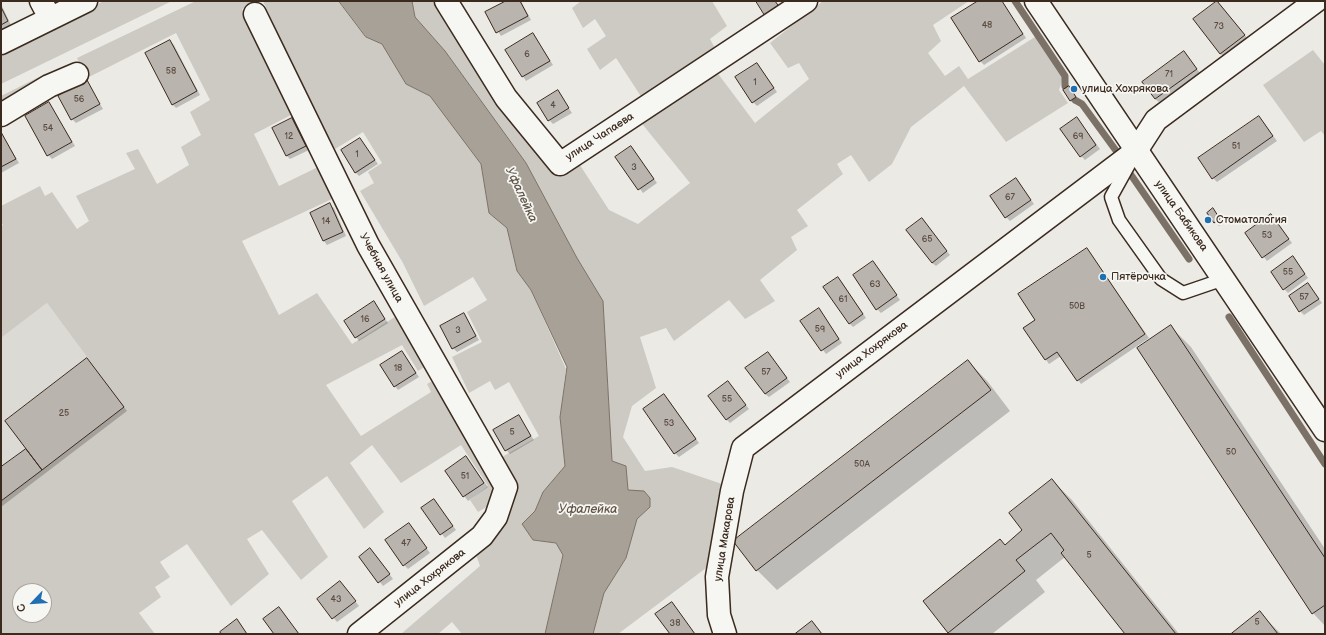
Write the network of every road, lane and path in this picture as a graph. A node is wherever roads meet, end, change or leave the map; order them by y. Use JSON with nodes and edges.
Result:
{"nodes":[{"id":1,"x":86,"y":1,"type":"edge"},
{"id":2,"x":446,"y":1,"type":"edge"},
{"id":3,"x":806,"y":1,"type":"edge"},
{"id":4,"x":1036,"y":1,"type":"edge"},
{"id":5,"x":1316,"y":1,"type":"edge"},
{"id":6,"x":45,"y":10,"type":"edge"},
{"id":7,"x":255,"y":14,"type":"dead end"},
{"id":8,"x":1,"y":43,"type":"edge"},
{"id":9,"x":76,"y":74,"type":"dead end"},
{"id":10,"x":1,"y":115,"type":"edge"},
{"id":11,"x":1136,"y":151,"type":"junction"},
{"id":12,"x":1224,"y":279,"type":"junction"},
{"id":13,"x":1325,"y":430,"type":"edge"},
{"id":14,"x":732,"y":491,"type":"joint"},
{"id":15,"x":496,"y":517,"type":"joint"},
{"id":16,"x":359,"y":634,"type":"edge"},
{"id":17,"x":725,"y":634,"type":"edge"}],
"edges":[{"from":1,"to":6,"type":"street"},
{"from":2,"to":3,"type":"street","name":"улица Чапаева"},
{"from":4,"to":11,"type":"street","name":"улица Бабикова"},
{"from":5,"to":11,"type":"street","name":"улица Хохрякова"},
{"from":6,"to":8,"type":"street"},
{"from":7,"to":15,"type":"street","name":"Учебная улица"},
{"from":9,"to":10,"type":"street"},
{"from":11,"to":12,"type":"street","name":"улица Бабикова"},
{"from":11,"to":12,"type":"lane"},
{"from":11,"to":14,"type":"street","name":"улица Хохрякова"},
{"from":12,"to":13,"type":"street","name":"улица Бабикова"},
{"from":14,"to":17,"type":"street","name":"улица Макарова"},
{"from":15,"to":16,"type":"street","name":"улица Хохрякова"}]}
